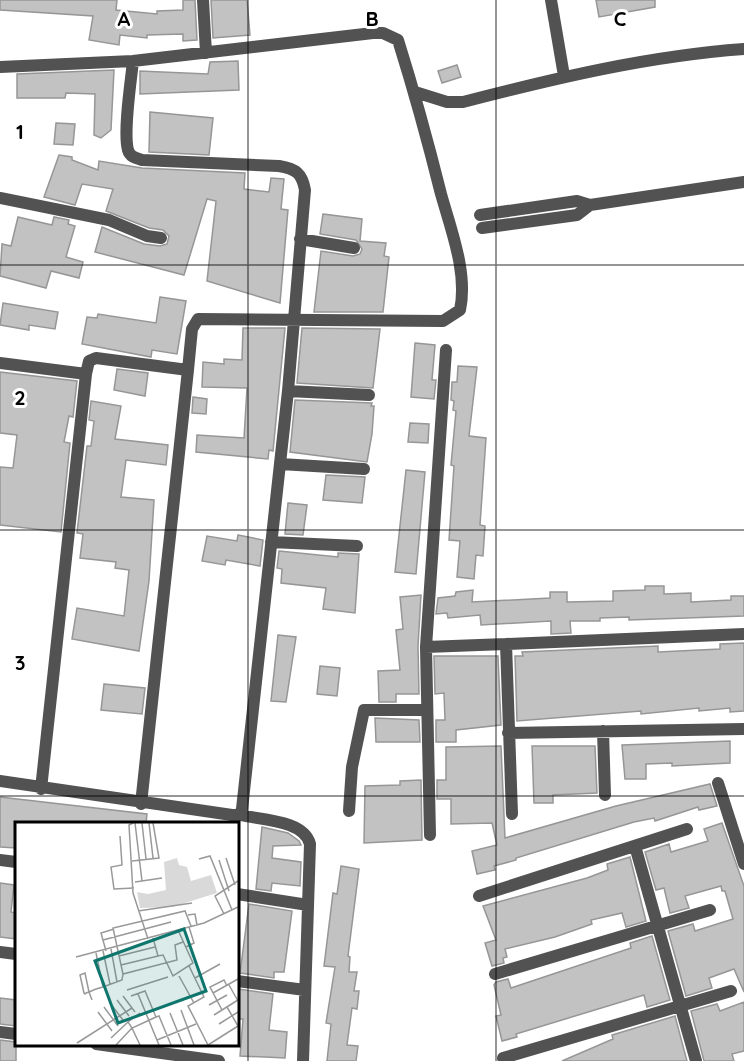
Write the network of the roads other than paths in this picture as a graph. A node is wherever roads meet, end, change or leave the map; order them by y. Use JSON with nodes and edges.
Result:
{"nodes":[{"id":1,"x":203,"y":0,"type":"edge"},
{"id":2,"x":551,"y":0,"type":"edge"},
{"id":3,"x":744,"y":49,"type":"edge"},
{"id":4,"x":206,"y":53,"type":"junction"},
{"id":5,"x":133,"y":61,"type":"junction"},
{"id":6,"x":0,"y":67,"type":"edge"},
{"id":7,"x":564,"y":76,"type":"junction"},
{"id":8,"x":417,"y":93,"type":"junction"},
{"id":9,"x":744,"y":182,"type":"edge"},
{"id":10,"x":0,"y":198,"type":"edge"},
{"id":11,"x":590,"y":205,"type":"junction"},
{"id":12,"x":480,"y":215,"type":"dead end"},
{"id":13,"x":482,"y":228,"type":"dead end"},
{"id":14,"x":161,"y":238,"type":"dead end"},
{"id":15,"x":300,"y":239,"type":"junction"},
{"id":16,"x":354,"y":248,"type":"dead end"},
{"id":17,"x":294,"y":320,"type":"junction"},
{"id":18,"x":446,"y":350,"type":"dead end"},
{"id":19,"x":0,"y":363,"type":"edge"},
{"id":20,"x":188,"y":370,"type":"junction"},
{"id":21,"x":86,"y":374,"type":"junction"},
{"id":22,"x":288,"y":391,"type":"junction"},
{"id":23,"x":369,"y":395,"type":"dead end"},
{"id":24,"x":280,"y":464,"type":"junction"},
{"id":25,"x":364,"y":470,"type":"dead end"},
{"id":26,"x":271,"y":542,"type":"junction"},
{"id":27,"x":357,"y":546,"type":"dead end"},
{"id":28,"x":744,"y":634,"type":"edge"},
{"id":29,"x":506,"y":644,"type":"junction"},
{"id":30,"x":426,"y":647,"type":"junction"},
{"id":31,"x":427,"y":710,"type":"junction"},
{"id":32,"x":744,"y":729,"type":"edge"},
{"id":33,"x":603,"y":731,"type":"junction"},
{"id":34,"x":508,"y":733,"type":"junction"},
{"id":35,"x":0,"y":781,"type":"edge"},
{"id":36,"x":718,"y":783,"type":"dead end"},
{"id":37,"x":42,"y":789,"type":"junction"},
{"id":38,"x":605,"y":795,"type":"dead end"},
{"id":39,"x":141,"y":804,"type":"junction"},
{"id":40,"x":349,"y":811,"type":"dead end"},
{"id":41,"x":512,"y":814,"type":"dead end"},
{"id":42,"x":240,"y":815,"type":"junction"},
{"id":43,"x":687,"y":829,"type":"dead end"},
{"id":44,"x":430,"y":836,"type":"dead end"},
{"id":45,"x":635,"y":846,"type":"junction"},
{"id":46,"x":0,"y":860,"type":"edge"},
{"id":47,"x":15,"y":862,"type":"edge"},
{"id":48,"x":744,"y":864,"type":"edge"},
{"id":49,"x":238,"y":894,"type":"edge"},
{"id":50,"x":479,"y":896,"type":"dead end"},
{"id":51,"x":308,"y":905,"type":"junction"},
{"id":52,"x":710,"y":910,"type":"dead end"},
{"id":53,"x":658,"y":926,"type":"junction"},
{"id":54,"x":0,"y":952,"type":"edge"},
{"id":55,"x":15,"y":954,"type":"edge"},
{"id":56,"x":495,"y":974,"type":"dead end"},
{"id":57,"x":238,"y":981,"type":"edge"},
{"id":58,"x":305,"y":990,"type":"junction"},
{"id":59,"x":730,"y":991,"type":"dead end"},
{"id":60,"x":680,"y":1005,"type":"junction"},
{"id":61,"x":0,"y":1032,"type":"edge"},
{"id":62,"x":15,"y":1034,"type":"edge"},
{"id":63,"x":110,"y":1046,"type":"edge"},
{"id":64,"x":503,"y":1058,"type":"dead end"},
{"id":65,"x":219,"y":1061,"type":"edge"},
{"id":66,"x":303,"y":1061,"type":"edge"},
{"id":67,"x":696,"y":1061,"type":"edge"}],
"edges":[{"from":1,"to":4,"type":"street"},
{"from":2,"to":7,"type":"street"},
{"from":3,"to":7,"type":"street"},
{"from":4,"to":5,"type":"street"},
{"from":4,"to":8,"type":"street"},
{"from":5,"to":6,"type":"street"},
{"from":5,"to":15,"type":"street"},
{"from":7,"to":8,"type":"street"},
{"from":8,"to":17,"type":"street"},
{"from":9,"to":11,"type":"street"},
{"from":10,"to":14,"type":"street"},
{"from":11,"to":12,"type":"street"},
{"from":11,"to":13,"type":"street"},
{"from":15,"to":16,"type":"street"},
{"from":15,"to":17,"type":"street"},
{"from":17,"to":20,"type":"street"},
{"from":17,"to":22,"type":"street"},
{"from":18,"to":30,"type":"street"},
{"from":19,"to":21,"type":"street"},
{"from":20,"to":21,"type":"street"},
{"from":20,"to":39,"type":"street"},
{"from":21,"to":37,"type":"street"},
{"from":22,"to":23,"type":"street"},
{"from":22,"to":24,"type":"street"},
{"from":24,"to":25,"type":"street"},
{"from":24,"to":26,"type":"street"},
{"from":26,"to":27,"type":"street"},
{"from":26,"to":42,"type":"street"},
{"from":28,"to":29,"type":"street"},
{"from":29,"to":30,"type":"street"},
{"from":29,"to":34,"type":"street"},
{"from":30,"to":31,"type":"street"},
{"from":31,"to":40,"type":"street"},
{"from":31,"to":44,"type":"street"},
{"from":32,"to":33,"type":"street"},
{"from":33,"to":34,"type":"street"},
{"from":33,"to":38,"type":"street"},
{"from":34,"to":41,"type":"street"},
{"from":35,"to":37,"type":"street"},
{"from":36,"to":48,"type":"street"},
{"from":37,"to":39,"type":"street"},
{"from":39,"to":42,"type":"street"},
{"from":42,"to":51,"type":"street"},
{"from":43,"to":45,"type":"street"},
{"from":45,"to":50,"type":"street"},
{"from":45,"to":53,"type":"street"},
{"from":46,"to":47,"type":"street"},
{"from":49,"to":51,"type":"street"},
{"from":51,"to":58,"type":"street"},
{"from":52,"to":53,"type":"street"},
{"from":53,"to":56,"type":"street"},
{"from":53,"to":60,"type":"street"},
{"from":54,"to":55,"type":"street"},
{"from":57,"to":58,"type":"street"},
{"from":58,"to":66,"type":"street"},
{"from":59,"to":60,"type":"street"},
{"from":60,"to":64,"type":"street"},
{"from":60,"to":67,"type":"street"},
{"from":61,"to":62,"type":"street"},
{"from":63,"to":65,"type":"street"}]}
